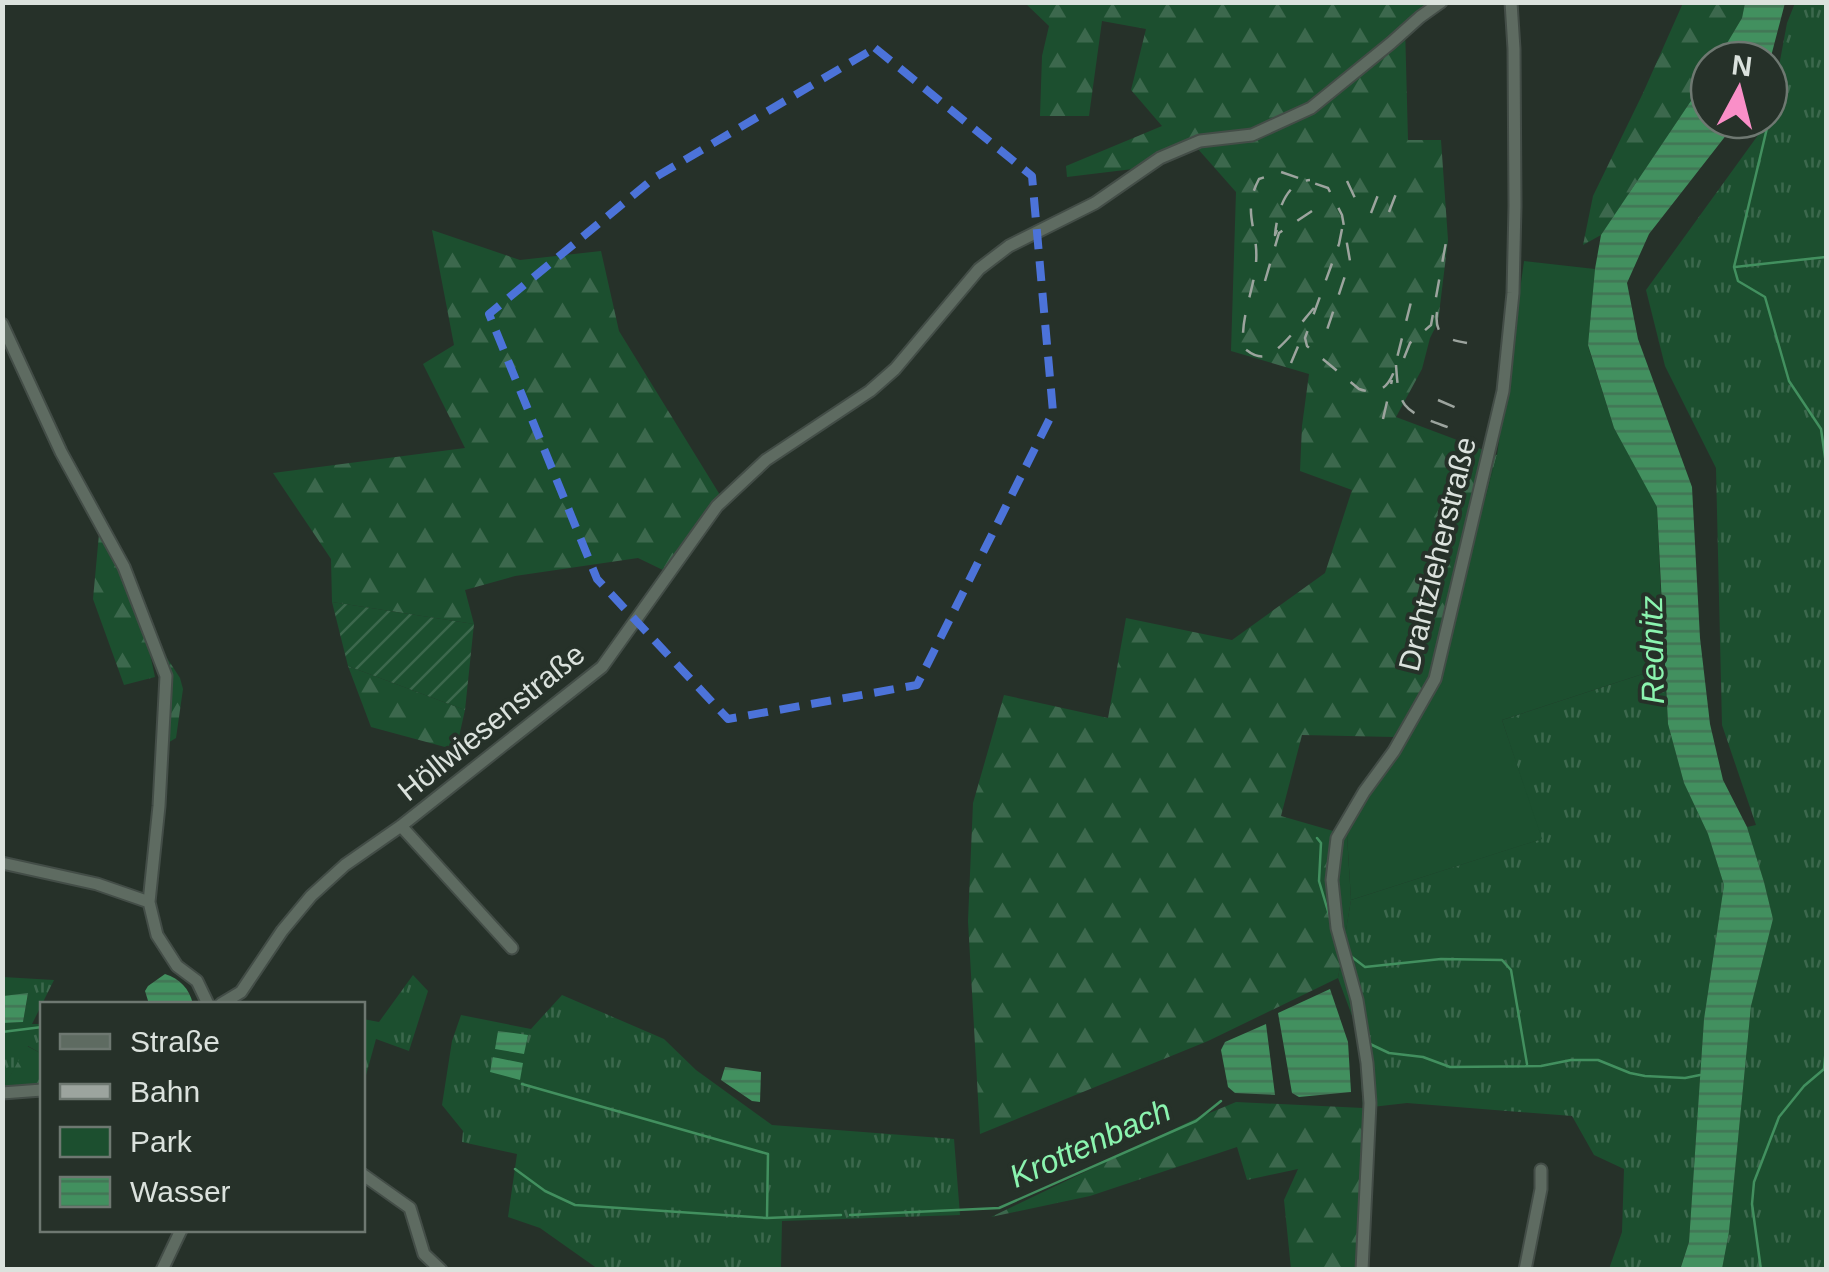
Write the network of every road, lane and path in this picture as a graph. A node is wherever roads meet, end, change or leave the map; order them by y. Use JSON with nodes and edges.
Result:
{"nodes":[{"id":1,"x":1441,"y":2,"type":"edge"},
{"id":2,"x":1511,"y":2,"type":"edge"},
{"id":3,"x":2,"y":324,"type":"edge"},
{"id":4,"x":401,"y":826,"type":"junction"},
{"id":5,"x":2,"y":863,"type":"edge"},
{"id":6,"x":149,"y":902,"type":"junction"},
{"id":7,"x":512,"y":948,"type":"dead end"},
{"id":8,"x":207,"y":1002,"type":"edge"},
{"id":9,"x":224,"y":1002,"type":"edge"},
{"id":10,"x":40,"y":1090,"type":"edge"},
{"id":11,"x":2,"y":1093,"type":"edge"},
{"id":12,"x":1541,"y":1170,"type":"dead end"},
{"id":13,"x":365,"y":1176,"type":"edge"},
{"id":14,"x":180,"y":1232,"type":"edge"},
{"id":15,"x":162,"y":1270,"type":"edge"},
{"id":16,"x":441,"y":1270,"type":"edge"},
{"id":17,"x":1362,"y":1270,"type":"edge"},
{"id":18,"x":1525,"y":1270,"type":"edge"}],
"edges":[{"from":1,"to":4,"type":"street","name":"Höllwiesenstraße"},
{"from":2,"to":17,"type":"street","name":"Drahtzieherstraße"},
{"from":3,"to":6,"type":"street"},
{"from":4,"to":7,"type":"street","name":"Höllwiesenstraße"},
{"from":4,"to":9,"type":"street","name":"Höllwiesenstraße"},
{"from":5,"to":6,"type":"street"},
{"from":6,"to":8,"type":"street"},
{"from":10,"to":11,"type":"street"},
{"from":12,"to":18,"type":"street"},
{"from":13,"to":16,"type":"street"},
{"from":14,"to":15,"type":"street"}]}
